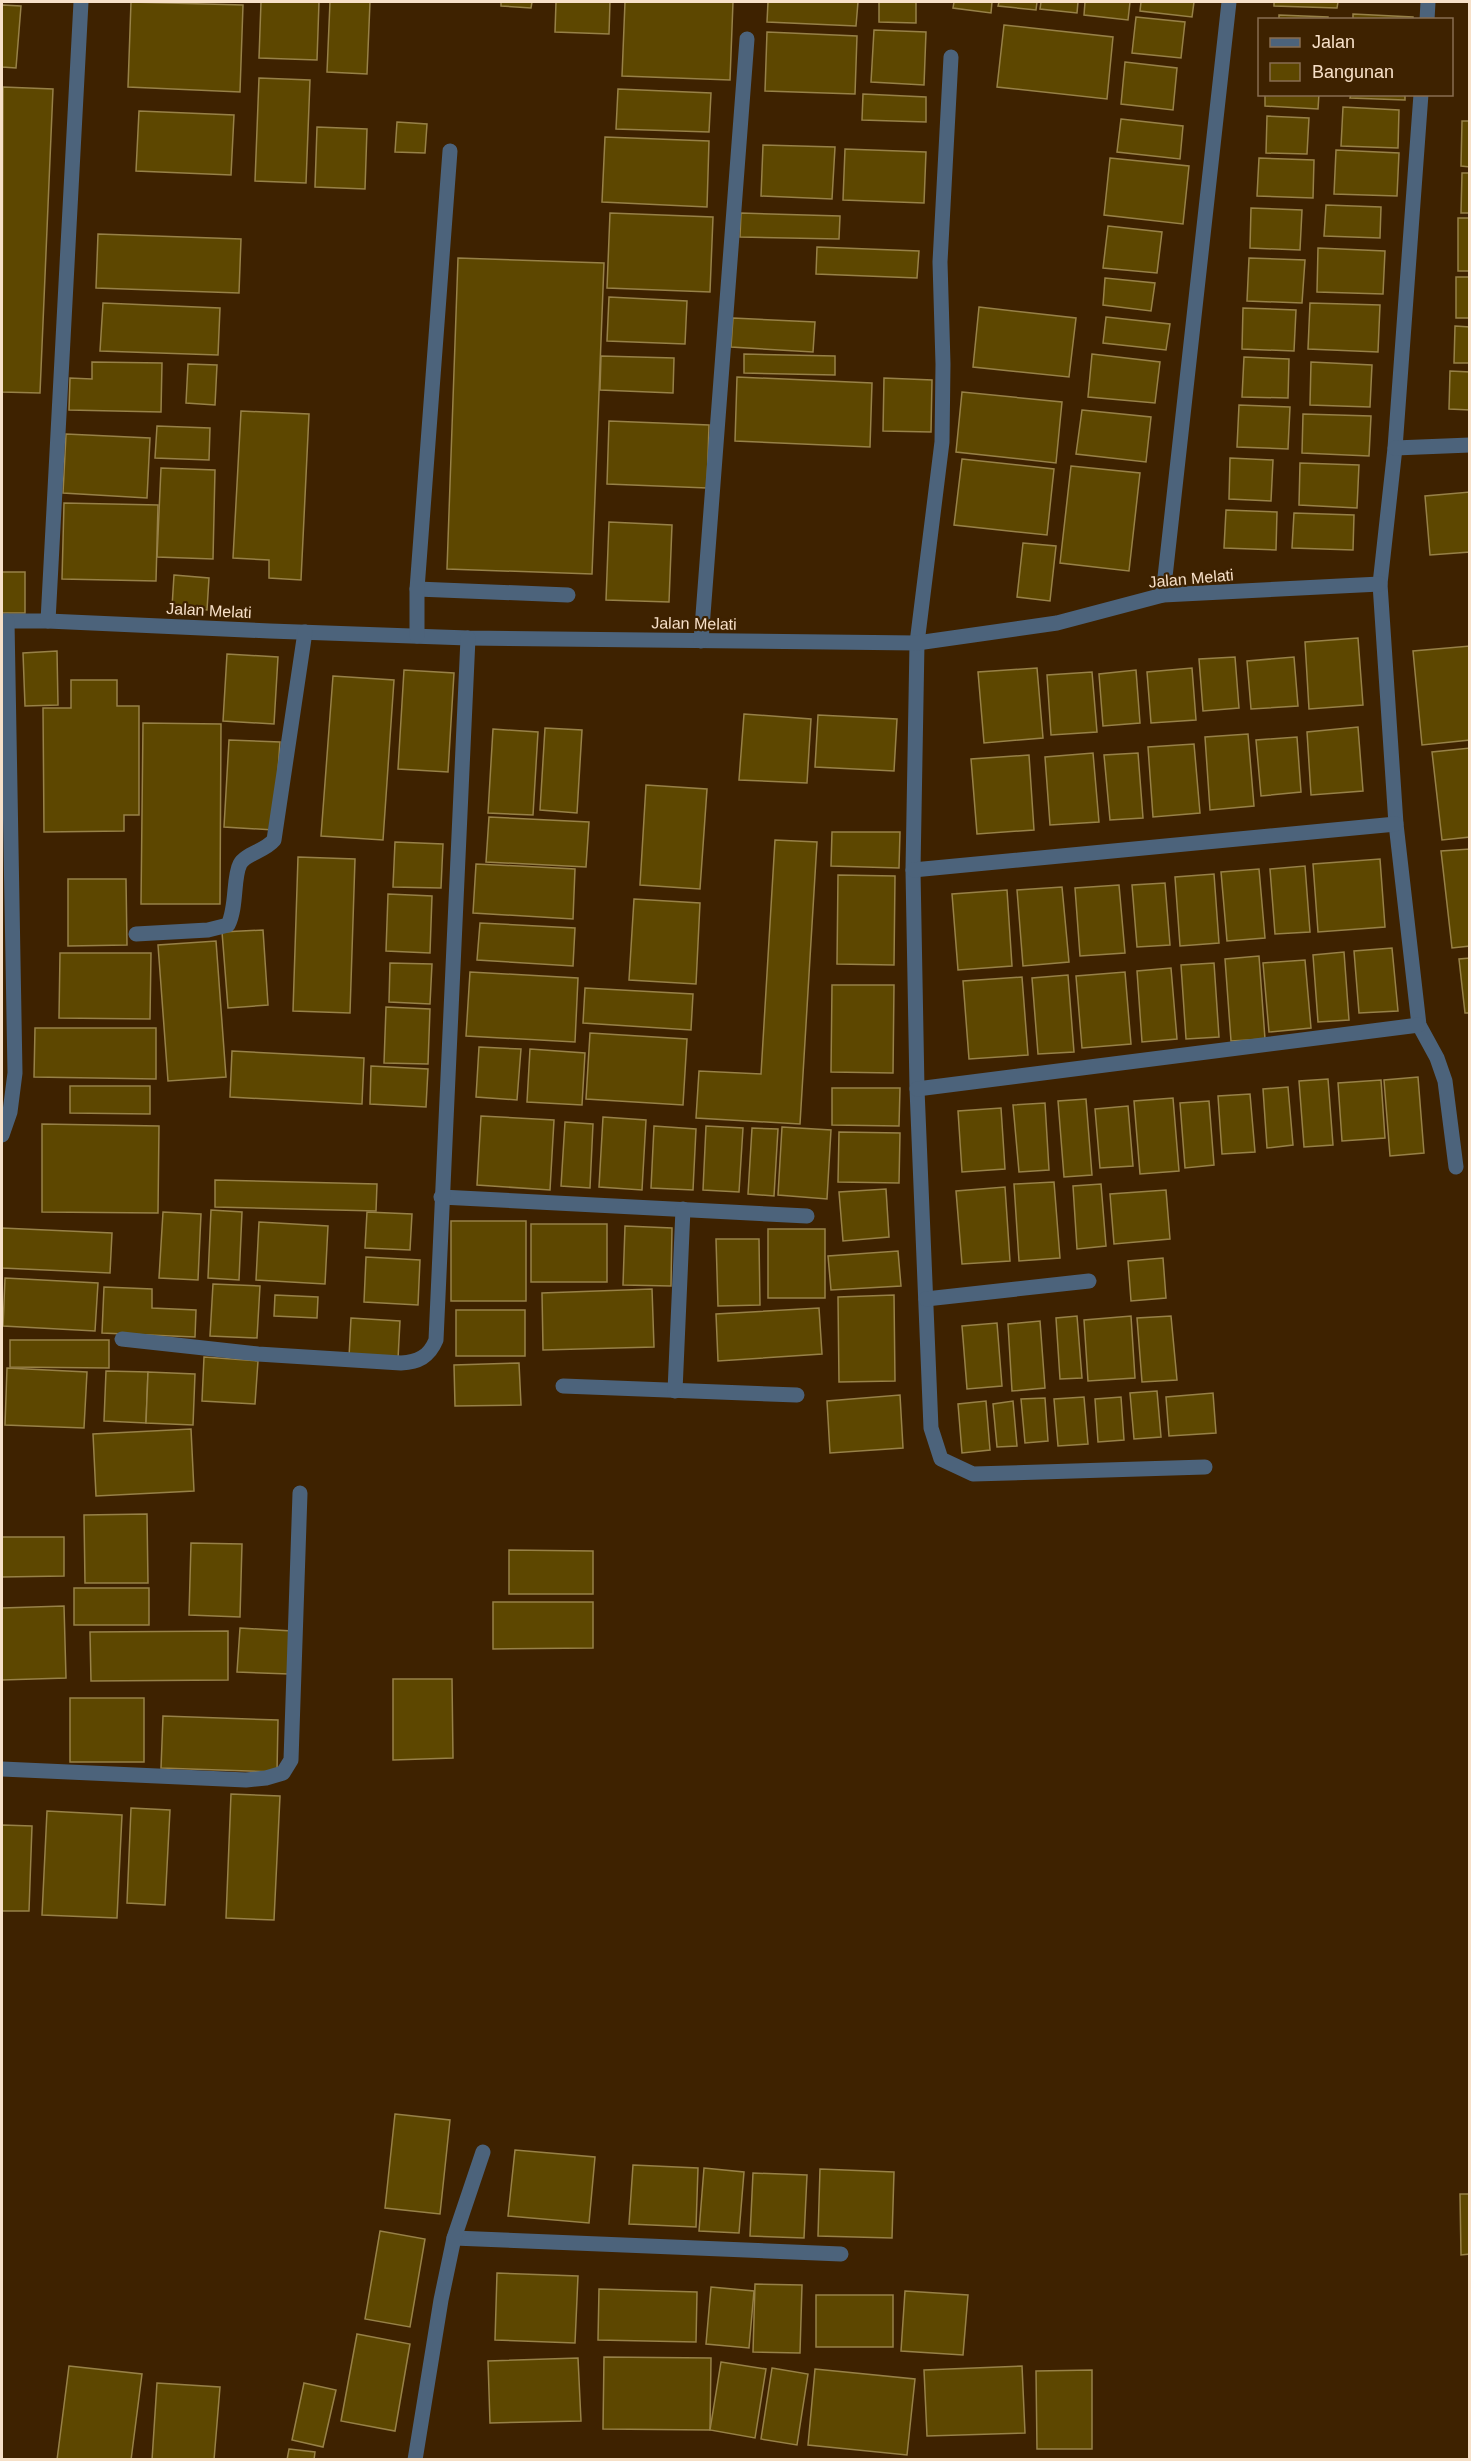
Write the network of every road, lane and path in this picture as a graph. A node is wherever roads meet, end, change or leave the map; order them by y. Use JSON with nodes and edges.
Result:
{"nodes":[{"id":1,"x":81,"y":2,"type":"edge"},
{"id":2,"x":1229,"y":2,"type":"edge"},
{"id":3,"x":1428,"y":2,"type":"edge"},
{"id":4,"x":1427,"y":18,"type":"edge"},
{"id":5,"x":747,"y":39,"type":"dead end"},
{"id":6,"x":951,"y":57,"type":"dead end"},
{"id":7,"x":1421,"y":96,"type":"edge"},
{"id":8,"x":450,"y":151,"type":"dead end"},
{"id":9,"x":1470,"y":445,"type":"edge"},
{"id":10,"x":1395,"y":448,"type":"junction"},
{"id":11,"x":1380,"y":584,"type":"junction"},
{"id":12,"x":417,"y":589,"type":"junction"},
{"id":13,"x":568,"y":595,"type":"dead end"},
{"id":14,"x":1163,"y":595,"type":"junction"},
{"id":15,"x":4,"y":621,"type":"edge"},
{"id":16,"x":48,"y":621,"type":"junction"},
{"id":17,"x":305,"y":632,"type":"junction"},
{"id":18,"x":417,"y":636,"type":"junction"},
{"id":19,"x":468,"y":638,"type":"junction"},
{"id":20,"x":701,"y":641,"type":"junction"},
{"id":21,"x":917,"y":643,"type":"junction"},
{"id":22,"x":1396,"y":824,"type":"junction"},
{"id":23,"x":913,"y":870,"type":"junction"},
{"id":24,"x":136,"y":934,"type":"dead end"},
{"id":25,"x":1419,"y":1025,"type":"junction"},
{"id":26,"x":917,"y":1089,"type":"junction"},
{"id":27,"x":2,"y":1135,"type":"edge"},
{"id":28,"x":1456,"y":1167,"type":"dead end"},
{"id":29,"x":441,"y":1197,"type":"junction"},
{"id":30,"x":683,"y":1209,"type":"junction"},
{"id":31,"x":807,"y":1216,"type":"dead end"},
{"id":32,"x":1089,"y":1281,"type":"dead end"},
{"id":33,"x":926,"y":1299,"type":"junction"},
{"id":34,"x":122,"y":1339,"type":"dead end"},
{"id":35,"x":563,"y":1386,"type":"dead end"},
{"id":36,"x":675,"y":1391,"type":"junction"},
{"id":37,"x":797,"y":1395,"type":"dead end"},
{"id":38,"x":1205,"y":1467,"type":"dead end"},
{"id":39,"x":300,"y":1493,"type":"dead end"},
{"id":40,"x":2,"y":1769,"type":"edge"},
{"id":41,"x":483,"y":2152,"type":"dead end"},
{"id":42,"x":454,"y":2238,"type":"junction"},
{"id":43,"x":841,"y":2254,"type":"dead end"},
{"id":44,"x":414,"y":2460,"type":"edge"}],
"edges":[{"from":1,"to":16,"type":"street"},
{"from":2,"to":14,"type":"street"},
{"from":3,"to":4,"type":"street"},
{"from":5,"to":20,"type":"street"},
{"from":6,"to":21,"type":"street"},
{"from":7,"to":10,"type":"street"},
{"from":8,"to":12,"type":"street"},
{"from":9,"to":10,"type":"street"},
{"from":10,"to":11,"type":"street"},
{"from":11,"to":14,"type":"street","name":"Jalan Melati"},
{"from":11,"to":22,"type":"street"},
{"from":12,"to":13,"type":"street"},
{"from":12,"to":18,"type":"street"},
{"from":14,"to":21,"type":"street","name":"Jalan Melati"},
{"from":15,"to":16,"type":"street","name":"Jalan Melati"},
{"from":15,"to":27,"type":"street"},
{"from":16,"to":17,"type":"street","name":"Jalan Melati"},
{"from":17,"to":18,"type":"street","name":"Jalan Melati"},
{"from":17,"to":24,"type":"street"},
{"from":18,"to":19,"type":"street","name":"Jalan Melati"},
{"from":19,"to":20,"type":"street","name":"Jalan Melati"},
{"from":19,"to":29,"type":"street"},
{"from":20,"to":21,"type":"street","name":"Jalan Melati"},
{"from":21,"to":23,"type":"street"},
{"from":22,"to":23,"type":"street"},
{"from":22,"to":25,"type":"street"},
{"from":23,"to":26,"type":"street"},
{"from":25,"to":26,"type":"street"},
{"from":25,"to":28,"type":"street"},
{"from":26,"to":33,"type":"street"},
{"from":29,"to":30,"type":"street"},
{"from":29,"to":34,"type":"street"},
{"from":30,"to":31,"type":"street"},
{"from":30,"to":36,"type":"street"},
{"from":32,"to":33,"type":"street"},
{"from":33,"to":38,"type":"street"},
{"from":35,"to":36,"type":"street"},
{"from":36,"to":37,"type":"street"},
{"from":39,"to":40,"type":"street"},
{"from":41,"to":42,"type":"street"},
{"from":42,"to":43,"type":"street"},
{"from":42,"to":44,"type":"street"}]}
